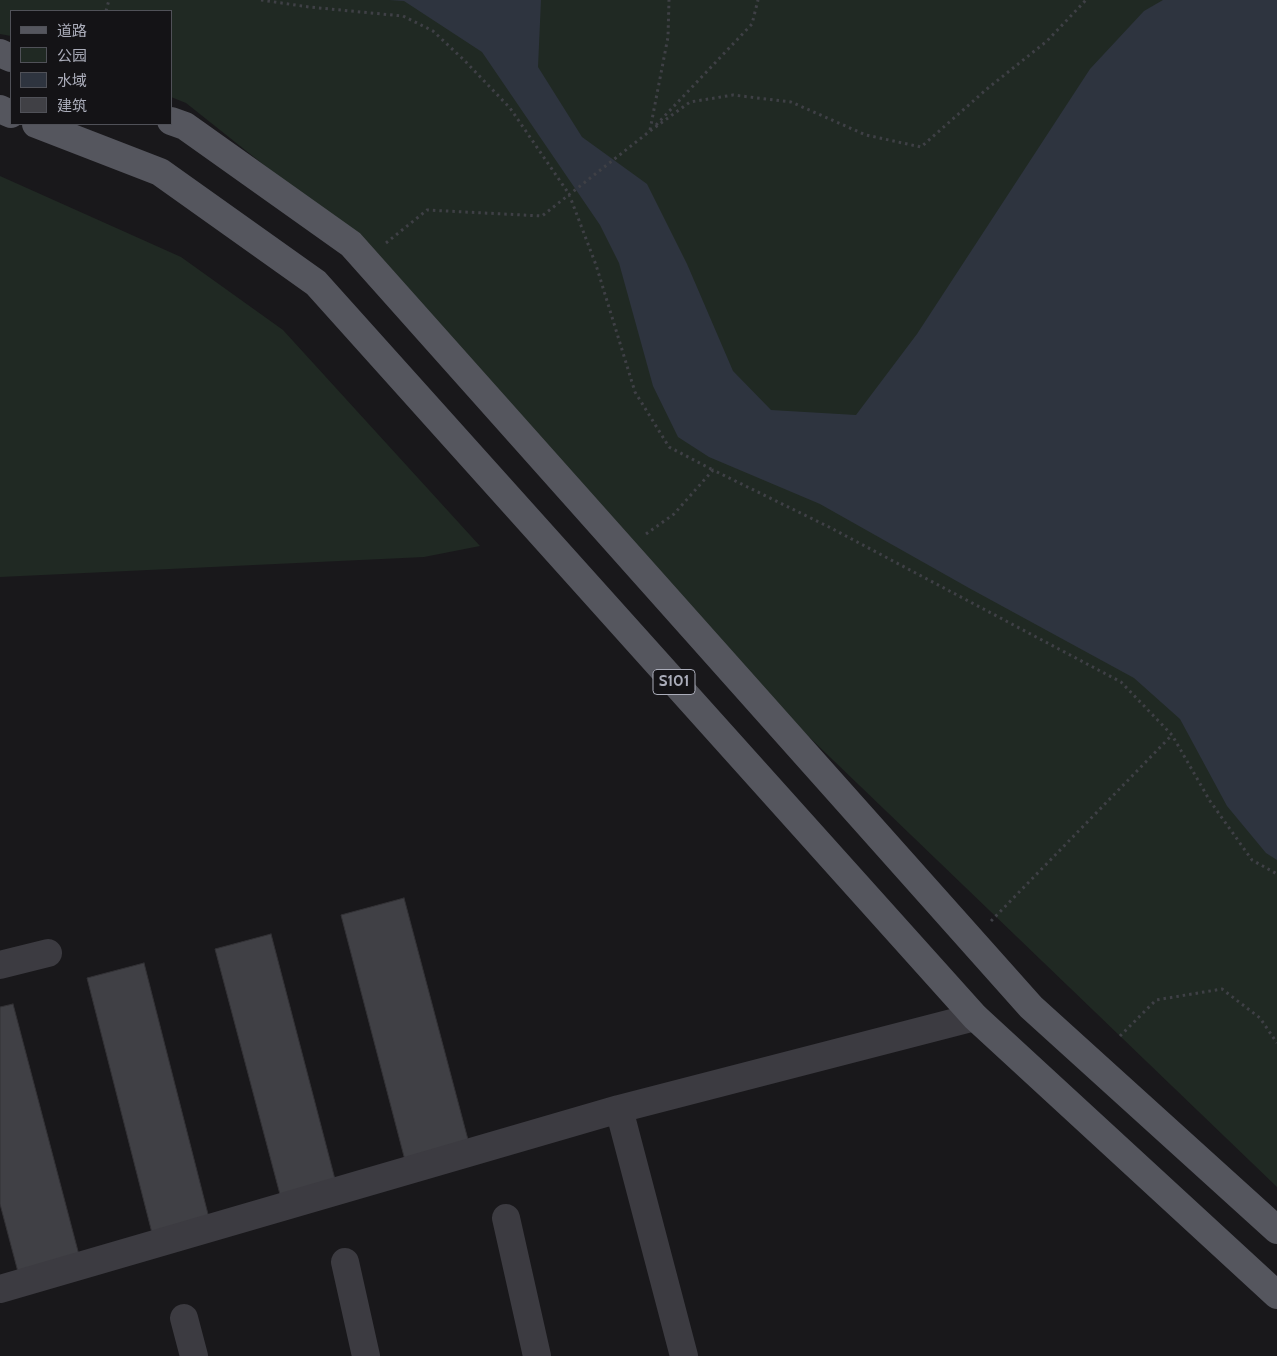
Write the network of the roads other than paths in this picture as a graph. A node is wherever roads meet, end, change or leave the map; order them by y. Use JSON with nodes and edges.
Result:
{"nodes":[{"id":1,"x":172,"y":121,"type":"edge"},
{"id":2,"x":39,"y":125,"type":"edge"},
{"id":3,"x":48,"y":952,"type":"dead end"},
{"id":4,"x":0,"y":965,"type":"edge"},
{"id":5,"x":975,"y":1017,"type":"junction"},
{"id":6,"x":619,"y":1109,"type":"junction"},
{"id":7,"x":506,"y":1218,"type":"dead end"},
{"id":8,"x":1277,"y":1230,"type":"edge"},
{"id":9,"x":345,"y":1262,"type":"dead end"},
{"id":10,"x":0,"y":1289,"type":"edge"},
{"id":11,"x":1277,"y":1294,"type":"edge"},
{"id":12,"x":184,"y":1318,"type":"dead end"},
{"id":13,"x":194,"y":1356,"type":"edge"},
{"id":14,"x":366,"y":1356,"type":"edge"},
{"id":15,"x":537,"y":1356,"type":"edge"},
{"id":16,"x":684,"y":1356,"type":"edge"}],
"edges":[{"from":1,"to":8,"type":"main road"},
{"from":2,"to":5,"type":"main road","number":"S101"},
{"from":3,"to":4,"type":"street"},
{"from":5,"to":6,"type":"street"},
{"from":5,"to":11,"type":"main road","number":"S101"},
{"from":6,"to":10,"type":"street"},
{"from":6,"to":16,"type":"street"},
{"from":7,"to":15,"type":"street"},
{"from":9,"to":14,"type":"street"},
{"from":12,"to":13,"type":"street"}]}
